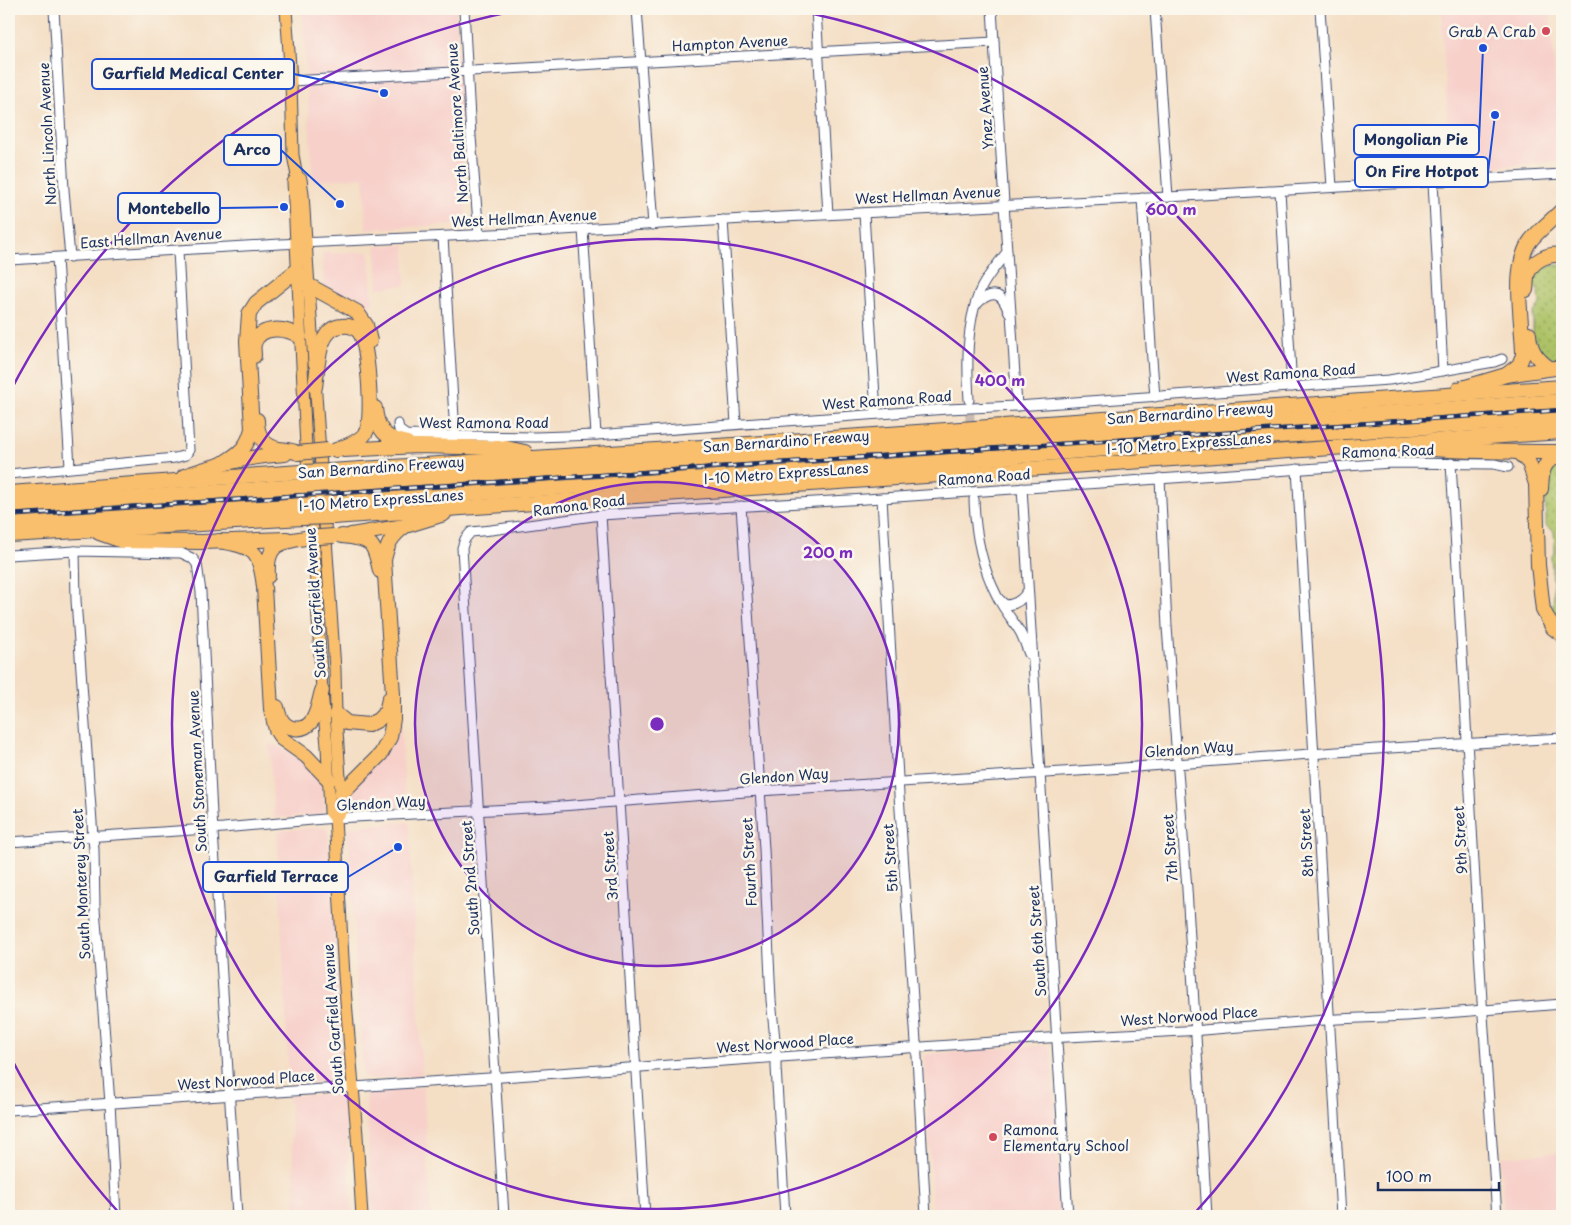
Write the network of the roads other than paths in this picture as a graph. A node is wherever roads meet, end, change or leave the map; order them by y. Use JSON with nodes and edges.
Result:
{"nodes":[{"id":1,"x":54,"y":9,"type":"edge"},
{"id":2,"x":286,"y":9,"type":"edge"},
{"id":3,"x":464,"y":9,"type":"edge"},
{"id":4,"x":637,"y":9,"type":"edge"},
{"id":5,"x":816,"y":9,"type":"edge"},
{"id":6,"x":992,"y":9,"type":"edge"},
{"id":7,"x":1155,"y":9,"type":"edge"},
{"id":8,"x":1320,"y":9,"type":"edge"},
{"id":9,"x":994,"y":42,"type":"junction"},
{"id":10,"x":819,"y":52,"type":"junction"},
{"id":11,"x":641,"y":62,"type":"junction"},
{"id":12,"x":468,"y":71,"type":"junction"},
{"id":13,"x":291,"y":81,"type":"junction"},
{"id":14,"x":1562,"y":174,"type":"edge"},
{"id":15,"x":1433,"y":182,"type":"junction"},
{"id":16,"x":1332,"y":187,"type":"junction"},
{"id":17,"x":1280,"y":191,"type":"junction"},
{"id":18,"x":1168,"y":197,"type":"junction"},
{"id":19,"x":1142,"y":198,"type":"junction"},
{"id":20,"x":1004,"y":205,"type":"junction"},
{"id":21,"x":1562,"y":210,"type":"edge"},
{"id":22,"x":864,"y":213,"type":"junction"},
{"id":23,"x":828,"y":215,"type":"junction"},
{"id":24,"x":722,"y":220,"type":"junction"},
{"id":25,"x":653,"y":225,"type":"junction"},
{"id":26,"x":583,"y":229,"type":"junction"},
{"id":27,"x":479,"y":235,"type":"junction"},
{"id":28,"x":443,"y":237,"type":"junction"},
{"id":29,"x":301,"y":243,"type":"junction"},
{"id":30,"x":178,"y":251,"type":"junction"},
{"id":31,"x":1007,"y":252,"type":"junction"},
{"id":32,"x":1562,"y":255,"type":"edge"},
{"id":33,"x":70,"y":257,"type":"junction"},
{"id":34,"x":57,"y":258,"type":"junction"},
{"id":35,"x":9,"y":260,"type":"edge"},
{"id":36,"x":296,"y":271,"type":"junction"},
{"id":37,"x":308,"y":285,"type":"junction"},
{"id":38,"x":975,"y":306,"type":"junction"},
{"id":39,"x":1011,"y":315,"type":"junction"},
{"id":40,"x":300,"y":337,"type":"junction"},
{"id":41,"x":1502,"y":359,"type":"dead end"},
{"id":42,"x":1556,"y":367,"type":"edge"},
{"id":43,"x":1443,"y":371,"type":"junction"},
{"id":44,"x":1506,"y":375,"type":"junction"},
{"id":45,"x":315,"y":387,"type":"junction"},
{"id":46,"x":1562,"y":387,"type":"edge"},
{"id":47,"x":1292,"y":388,"type":"junction"},
{"id":48,"x":1442,"y":395,"type":"junction"},
{"id":49,"x":1155,"y":396,"type":"junction"},
{"id":50,"x":969,"y":400,"type":"tunnel mouth"},
{"id":51,"x":1562,"y":401,"type":"edge"},
{"id":52,"x":1017,"y":406,"type":"junction"},
{"id":53,"x":876,"y":414,"type":"junction"},
{"id":54,"x":1562,"y":419,"type":"edge"},
{"id":55,"x":398,"y":424,"type":"dead end"},
{"id":56,"x":736,"y":424,"type":"junction"},
{"id":57,"x":1562,"y":432,"type":"edge"},
{"id":58,"x":455,"y":434,"type":"junction"},
{"id":59,"x":596,"y":435,"type":"junction"},
{"id":60,"x":1377,"y":444,"type":"junction"},
{"id":61,"x":417,"y":446,"type":"junction"},
{"id":62,"x":332,"y":450,"type":"junction"},
{"id":63,"x":298,"y":452,"type":"junction"},
{"id":64,"x":1519,"y":453,"type":"junction"},
{"id":65,"x":1562,"y":454,"type":"edge"},
{"id":66,"x":548,"y":456,"type":"junction"},
{"id":67,"x":1451,"y":463,"type":"junction"},
{"id":68,"x":222,"y":464,"type":"junction"},
{"id":69,"x":70,"y":467,"type":"junction"},
{"id":70,"x":1508,"y":467,"type":"dead end"},
{"id":71,"x":1297,"y":469,"type":"junction"},
{"id":72,"x":9,"y":474,"type":"edge"},
{"id":73,"x":331,"y":477,"type":"junction"},
{"id":74,"x":1160,"y":478,"type":"junction"},
{"id":75,"x":300,"y":479,"type":"junction"},
{"id":76,"x":167,"y":482,"type":"junction"},
{"id":77,"x":1022,"y":488,"type":"junction"},
{"id":78,"x":9,"y":492,"type":"edge"},
{"id":79,"x":882,"y":498,"type":"junction"},
{"id":80,"x":974,"y":499,"type":"tunnel mouth"},
{"id":81,"x":9,"y":506,"type":"edge"},
{"id":82,"x":742,"y":506,"type":"junction"},
{"id":83,"x":467,"y":508,"type":"junction"},
{"id":84,"x":333,"y":510,"type":"junction"},
{"id":85,"x":303,"y":512,"type":"junction"},
{"id":86,"x":601,"y":515,"type":"junction"},
{"id":87,"x":9,"y":524,"type":"edge"},
{"id":88,"x":405,"y":526,"type":"junction"},
{"id":89,"x":92,"y":531,"type":"junction"},
{"id":90,"x":9,"y":536,"type":"edge"},
{"id":91,"x":338,"y":536,"type":"junction"},
{"id":92,"x":305,"y":538,"type":"junction"},
{"id":93,"x":465,"y":538,"type":"joint"},
{"id":94,"x":219,"y":541,"type":"junction"},
{"id":95,"x":75,"y":551,"type":"junction"},
{"id":96,"x":9,"y":555,"type":"edge"},
{"id":97,"x":1027,"y":592,"type":"junction"},
{"id":98,"x":997,"y":597,"type":"junction"},
{"id":99,"x":1562,"y":619,"type":"edge"},
{"id":100,"x":1562,"y":635,"type":"edge"},
{"id":101,"x":1033,"y":664,"type":"junction"},
{"id":102,"x":322,"y":691,"type":"junction"},
{"id":103,"x":336,"y":714,"type":"junction"},
{"id":104,"x":1562,"y":738,"type":"edge"},
{"id":105,"x":1467,"y":744,"type":"junction"},
{"id":106,"x":1314,"y":754,"type":"junction"},
{"id":107,"x":1178,"y":764,"type":"junction"},
{"id":108,"x":1040,"y":773,"type":"junction"},
{"id":109,"x":329,"y":780,"type":"junction"},
{"id":110,"x":899,"y":782,"type":"junction"},
{"id":111,"x":759,"y":791,"type":"junction"},
{"id":112,"x":341,"y":794,"type":"junction"},
{"id":113,"x":619,"y":801,"type":"junction"},
{"id":114,"x":479,"y":810,"type":"junction"},
{"id":115,"x":335,"y":818,"type":"junction"},
{"id":116,"x":214,"y":828,"type":"junction"},
{"id":117,"x":93,"y":836,"type":"junction"},
{"id":118,"x":9,"y":842,"type":"edge"},
{"id":119,"x":1562,"y":1004,"type":"edge"},
{"id":120,"x":1482,"y":1010,"type":"junction"},
{"id":121,"x":1330,"y":1020,"type":"junction"},
{"id":122,"x":1196,"y":1029,"type":"junction"},
{"id":123,"x":1057,"y":1038,"type":"junction"},
{"id":124,"x":916,"y":1048,"type":"junction"},
{"id":125,"x":776,"y":1058,"type":"junction"},
{"id":126,"x":636,"y":1067,"type":"junction"},
{"id":127,"x":495,"y":1077,"type":"junction"},
{"id":128,"x":353,"y":1086,"type":"junction"},
{"id":129,"x":230,"y":1094,"type":"junction"},
{"id":130,"x":110,"y":1103,"type":"junction"},
{"id":131,"x":9,"y":1110,"type":"edge"},
{"id":132,"x":116,"y":1216,"type":"edge"},
{"id":133,"x":237,"y":1216,"type":"edge"},
{"id":134,"x":362,"y":1216,"type":"edge"},
{"id":135,"x":504,"y":1216,"type":"edge"},
{"id":136,"x":645,"y":1216,"type":"edge"},
{"id":137,"x":785,"y":1216,"type":"edge"},
{"id":138,"x":926,"y":1216,"type":"edge"},
{"id":139,"x":1068,"y":1216,"type":"edge"},
{"id":140,"x":1207,"y":1216,"type":"edge"},
{"id":141,"x":1341,"y":1216,"type":"edge"},
{"id":142,"x":1497,"y":1216,"type":"edge"}],
"edges":[{"from":1,"to":33,"type":"street","name":"North Lincoln Avenue"},
{"from":2,"to":13,"type":"main road"},
{"from":3,"to":12,"type":"street","name":"North Baltimore Avenue"},
{"from":4,"to":11,"type":"street"},
{"from":5,"to":10,"type":"street"},
{"from":6,"to":9,"type":"street","name":"Ynez Avenue"},
{"from":7,"to":18,"type":"street"},
{"from":8,"to":16,"type":"street"},
{"from":9,"to":10,"type":"street","name":"Hampton Avenue"},
{"from":9,"to":20,"type":"street","name":"Ynez Avenue"},
{"from":10,"to":11,"type":"street","name":"Hampton Avenue"},
{"from":10,"to":23,"type":"street"},
{"from":11,"to":12,"type":"street","name":"Hampton Avenue"},
{"from":11,"to":25,"type":"street"},
{"from":12,"to":13,"type":"street","name":"Hampton Avenue"},
{"from":12,"to":27,"type":"street","name":"North Baltimore Avenue"},
{"from":13,"to":29,"type":"main road"},
{"from":14,"to":15,"type":"street","name":"West Hellman Avenue"},
{"from":15,"to":16,"type":"street","name":"West Hellman Avenue"},
{"from":15,"to":43,"type":"street"},
{"from":16,"to":17,"type":"street","name":"West Hellman Avenue"},
{"from":17,"to":18,"type":"street","name":"West Hellman Avenue"},
{"from":17,"to":47,"type":"street"},
{"from":18,"to":19,"type":"street","name":"West Hellman Avenue"},
{"from":19,"to":20,"type":"street","name":"West Hellman Avenue"},
{"from":19,"to":49,"type":"street"},
{"from":20,"to":22,"type":"street","name":"West Hellman Avenue"},
{"from":20,"to":31,"type":"street"},
{"from":21,"to":44,"type":"highway"},
{"from":22,"to":23,"type":"street","name":"West Hellman Avenue"},
{"from":22,"to":53,"type":"street"},
{"from":23,"to":24,"type":"street","name":"West Hellman Avenue"},
{"from":24,"to":25,"type":"street","name":"West Hellman Avenue"},
{"from":24,"to":56,"type":"street"},
{"from":25,"to":26,"type":"street","name":"West Hellman Avenue"},
{"from":26,"to":27,"type":"street","name":"West Hellman Avenue"},
{"from":26,"to":59,"type":"street"},
{"from":27,"to":28,"type":"street","name":"West Hellman Avenue"},
{"from":28,"to":29,"type":"street","name":"West Hellman Avenue"},
{"from":28,"to":58,"type":"street"},
{"from":29,"to":30,"type":"street","name":"East Hellman Avenue"},
{"from":29,"to":36,"type":"main road","name":"South Garfield Avenue"},
{"from":29,"to":37,"type":"main road","name":"South Garfield Avenue"},
{"from":30,"to":33,"type":"street","name":"East Hellman Avenue"},
{"from":30,"to":69,"type":"street"},
{"from":31,"to":38,"type":"street"},
{"from":31,"to":39,"type":"street"},
{"from":32,"to":42,"type":"highway"},
{"from":33,"to":34,"type":"street","name":"East Hellman Avenue"},
{"from":34,"to":35,"type":"street","name":"East Hellman Avenue"},
{"from":34,"to":69,"type":"street"},
{"from":36,"to":40,"type":"main road","name":"South Garfield Avenue"},
{"from":36,"to":68,"type":"highway"},
{"from":37,"to":45,"type":"main road","name":"South Garfield Avenue"},
{"from":37,"to":61,"type":"highway"},
{"from":38,"to":39,"type":"street"},
{"from":38,"to":50,"type":"street"},
{"from":39,"to":52,"type":"street"},
{"from":40,"to":63,"type":"highway"},
{"from":40,"to":102,"type":"main road","name":"South Garfield Avenue"},
{"from":41,"to":43,"type":"street","name":"West Ramona Road"},
{"from":42,"to":44,"type":"highway"},
{"from":43,"to":47,"type":"street","name":"West Ramona Road"},
{"from":44,"to":48,"type":"highway"},
{"from":45,"to":62,"type":"highway"},
{"from":45,"to":103,"type":"main road","name":"South Garfield Avenue"},
{"from":46,"to":48,"type":"highway","name":"San Bernardino Freeway"},
{"from":47,"to":49,"type":"street","name":"West Ramona Road"},
{"from":48,"to":66,"type":"highway","name":"San Bernardino Freeway"},
{"from":49,"to":52,"type":"street","name":"West Ramona Road"},
{"from":51,"to":73,"type":"highway","name":"I-10 Metro ExpressLanes"},
{"from":52,"to":53,"type":"street","name":"West Ramona Road"},
{"from":53,"to":56,"type":"street","name":"West Ramona Road"},
{"from":54,"to":84,"type":"highway","name":"I-10 Metro ExpressLanes"},
{"from":55,"to":58,"type":"street","name":"West Ramona Road"},
{"from":56,"to":59,"type":"street","name":"West Ramona Road"},
{"from":57,"to":60,"type":"highway"},
{"from":58,"to":59,"type":"street","name":"West Ramona Road"},
{"from":60,"to":64,"type":"highway"},
{"from":60,"to":83,"type":"highway"},
{"from":61,"to":62,"type":"highway"},
{"from":61,"to":66,"type":"highway"},
{"from":62,"to":63,"type":"highway","bridge":true},
{"from":63,"to":68,"type":"highway"},
{"from":64,"to":65,"type":"highway"},
{"from":64,"to":100,"type":"highway"},
{"from":65,"to":99,"type":"highway"},
{"from":66,"to":73,"type":"highway","name":"San Bernardino Freeway"},
{"from":67,"to":70,"type":"street","name":"Ramona Road"},
{"from":67,"to":71,"type":"street","name":"Ramona Road"},
{"from":67,"to":105,"type":"street","name":"9th Street"},
{"from":68,"to":76,"type":"highway"},
{"from":69,"to":72,"type":"street"},
{"from":71,"to":74,"type":"street","name":"Ramona Road"},
{"from":71,"to":106,"type":"street","name":"8th Street"},
{"from":73,"to":75,"type":"highway","name":"San Bernardino Freeway","bridge":true},
{"from":74,"to":77,"type":"street","name":"Ramona Road"},
{"from":74,"to":107,"type":"street","name":"7th Street"},
{"from":75,"to":76,"type":"highway","name":"San Bernardino Freeway"},
{"from":75,"to":81,"type":"highway","name":"I-10 Metro ExpressLanes"},
{"from":76,"to":78,"type":"highway","name":"San Bernardino Freeway"},
{"from":77,"to":79,"type":"street","name":"Ramona Road"},
{"from":77,"to":97,"type":"street","name":"South 6th Street"},
{"from":79,"to":82,"type":"street","name":"Ramona Road"},
{"from":79,"to":110,"type":"street","name":"5th Street"},
{"from":80,"to":98,"type":"street","name":"South 6th Street"},
{"from":82,"to":86,"type":"street","name":"Ramona Road"},
{"from":82,"to":111,"type":"street","name":"Fourth Street"},
{"from":83,"to":84,"type":"highway"},
{"from":83,"to":88,"type":"highway"},
{"from":84,"to":85,"type":"highway","name":"I-10 Metro ExpressLanes","bridge":true},
{"from":85,"to":87,"type":"highway","name":"I-10 Metro ExpressLanes"},
{"from":85,"to":89,"type":"highway"},
{"from":86,"to":93,"type":"street","name":"Ramona Road"},
{"from":86,"to":113,"type":"street","name":"3rd Street"},
{"from":88,"to":91,"type":"highway"},
{"from":88,"to":112,"type":"highway"},
{"from":89,"to":90,"type":"highway"},
{"from":89,"to":94,"type":"highway"},
{"from":91,"to":92,"type":"highway","bridge":true},
{"from":91,"to":103,"type":"highway"},
{"from":92,"to":94,"type":"highway"},
{"from":92,"to":102,"type":"highway"},
{"from":93,"to":114,"type":"street","name":"South 2nd Street"},
{"from":94,"to":109,"type":"highway"},
{"from":95,"to":96,"type":"street"},
{"from":95,"to":116,"type":"street","name":"South Stoneman Avenue"},
{"from":95,"to":117,"type":"street","name":"South Monterey Street"},
{"from":97,"to":98,"type":"street"},
{"from":97,"to":101,"type":"street","name":"South 6th Street"},
{"from":98,"to":101,"type":"street","name":"South 6th Street"},
{"from":101,"to":108,"type":"street","name":"South 6th Street"},
{"from":102,"to":109,"type":"main road","name":"South Garfield Avenue"},
{"from":103,"to":112,"type":"main road","name":"South Garfield Avenue"},
{"from":104,"to":105,"type":"street","name":"Glendon Way"},
{"from":105,"to":106,"type":"street","name":"Glendon Way"},
{"from":105,"to":120,"type":"street","name":"9th Street"},
{"from":106,"to":107,"type":"street","name":"Glendon Way"},
{"from":106,"to":121,"type":"street","name":"8th Street"},
{"from":107,"to":108,"type":"street","name":"Glendon Way"},
{"from":107,"to":122,"type":"street","name":"7th Street"},
{"from":108,"to":110,"type":"street","name":"Glendon Way"},
{"from":108,"to":123,"type":"street","name":"South 6th Street"},
{"from":109,"to":115,"type":"main road","name":"South Garfield Avenue"},
{"from":110,"to":111,"type":"street","name":"Glendon Way"},
{"from":110,"to":124,"type":"street","name":"5th Street"},
{"from":111,"to":113,"type":"street","name":"Glendon Way"},
{"from":111,"to":125,"type":"street","name":"Fourth Street"},
{"from":112,"to":115,"type":"main road","name":"South Garfield Avenue"},
{"from":113,"to":114,"type":"street","name":"Glendon Way"},
{"from":113,"to":126,"type":"street","name":"3rd Street"},
{"from":114,"to":115,"type":"street","name":"Glendon Way"},
{"from":114,"to":127,"type":"street","name":"South 2nd Street"},
{"from":115,"to":116,"type":"street","name":"Glendon Way"},
{"from":115,"to":128,"type":"main road","name":"South Garfield Avenue"},
{"from":116,"to":117,"type":"street","name":"Glendon Way"},
{"from":116,"to":129,"type":"street","name":"South Stoneman Avenue"},
{"from":117,"to":118,"type":"street","name":"Glendon Way"},
{"from":117,"to":130,"type":"street","name":"South Monterey Street"},
{"from":119,"to":120,"type":"street","name":"West Norwood Place"},
{"from":120,"to":121,"type":"street","name":"West Norwood Place"},
{"from":120,"to":142,"type":"street","name":"9th Street"},
{"from":121,"to":122,"type":"street","name":"West Norwood Place"},
{"from":121,"to":141,"type":"street","name":"8th Street"},
{"from":122,"to":123,"type":"street","name":"West Norwood Place"},
{"from":122,"to":140,"type":"street","name":"7th Street"},
{"from":123,"to":124,"type":"street","name":"West Norwood Place"},
{"from":123,"to":139,"type":"street","name":"South 6th Street"},
{"from":124,"to":125,"type":"street","name":"West Norwood Place"},
{"from":124,"to":138,"type":"street","name":"5th Street"},
{"from":125,"to":126,"type":"street","name":"West Norwood Place"},
{"from":125,"to":137,"type":"street","name":"Fourth Street"},
{"from":126,"to":127,"type":"street","name":"West Norwood Place"},
{"from":126,"to":136,"type":"street","name":"3rd Street"},
{"from":127,"to":128,"type":"street","name":"West Norwood Place"},
{"from":127,"to":135,"type":"street","name":"South 2nd Street"},
{"from":128,"to":129,"type":"street","name":"West Norwood Place"},
{"from":128,"to":134,"type":"main road","name":"South Garfield Avenue"},
{"from":129,"to":130,"type":"street","name":"West Norwood Place"},
{"from":129,"to":133,"type":"street","name":"South Stoneman Avenue"},
{"from":130,"to":131,"type":"street","name":"West Norwood Place"},
{"from":130,"to":132,"type":"street","name":"South Monterey Street"}]}
